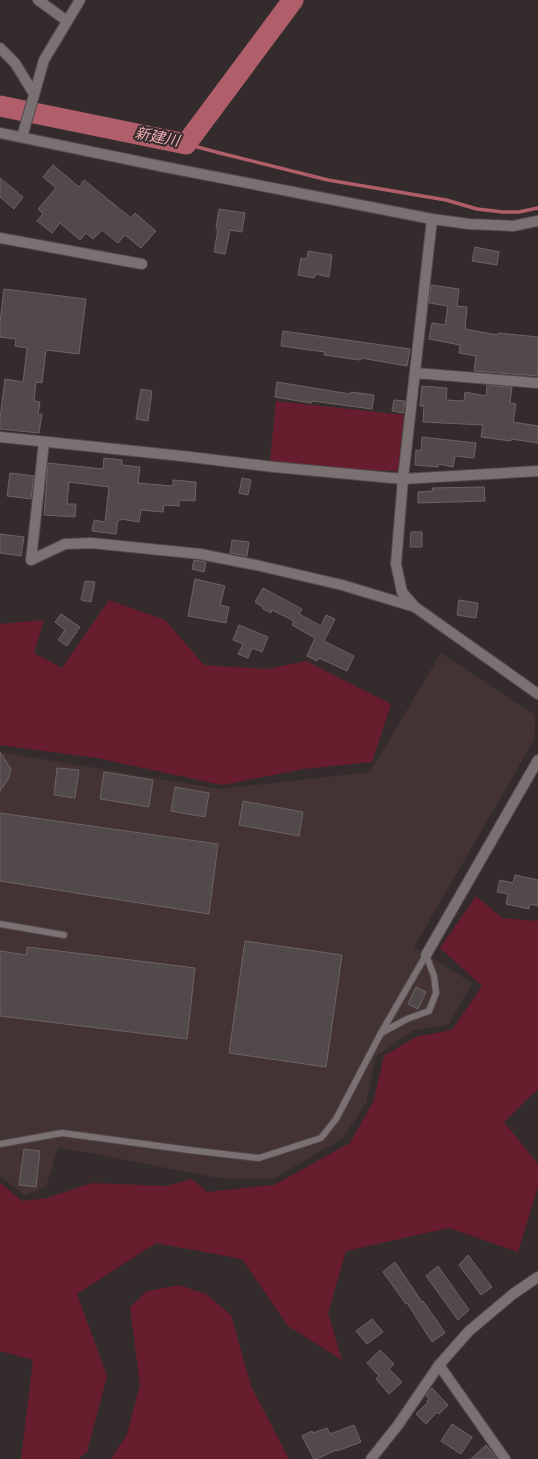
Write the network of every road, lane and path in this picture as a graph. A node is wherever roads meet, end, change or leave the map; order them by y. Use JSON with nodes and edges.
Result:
{"nodes":[{"id":1,"x":38,"y":0,"type":"edge"},
{"id":2,"x":80,"y":0,"type":"edge"},
{"id":3,"x":67,"y":21,"type":"junction"},
{"id":4,"x":0,"y":48,"type":"edge"},
{"id":5,"x":34,"y":94,"type":"junction"},
{"id":6,"x":0,"y":133,"type":"edge"},
{"id":7,"x":22,"y":137,"type":"junction"},
{"id":8,"x":432,"y":219,"type":"junction"},
{"id":9,"x":538,"y":221,"type":"edge"},
{"id":10,"x":0,"y":238,"type":"edge"},
{"id":11,"x":142,"y":264,"type":"dead end"},
{"id":12,"x":416,"y":373,"type":"junction"},
{"id":13,"x":538,"y":383,"type":"edge"},
{"id":14,"x":0,"y":437,"type":"edge"},
{"id":15,"x":44,"y":442,"type":"junction"},
{"id":16,"x":538,"y":471,"type":"edge"},
{"id":17,"x":404,"y":478,"type":"junction"},
{"id":18,"x":415,"y":607,"type":"junction"},
{"id":19,"x":538,"y":694,"type":"edge"},
{"id":20,"x":538,"y":760,"type":"edge"},
{"id":21,"x":0,"y":924,"type":"edge"},
{"id":22,"x":64,"y":935,"type":"dead end"},
{"id":23,"x":426,"y":955,"type":"junction"},
{"id":24,"x":381,"y":1033,"type":"junction"},
{"id":25,"x":0,"y":1144,"type":"edge"},
{"id":26,"x":538,"y":1277,"type":"edge"},
{"id":27,"x":439,"y":1365,"type":"junction"},
{"id":28,"x":371,"y":1459,"type":"edge"},
{"id":29,"x":505,"y":1459,"type":"edge"}],
"edges":[{"from":1,"to":3,"type":"street"},
{"from":2,"to":3,"type":"street"},
{"from":3,"to":5,"type":"street"},
{"from":4,"to":5,"type":"street"},
{"from":5,"to":7,"type":"street"},
{"from":6,"to":7,"type":"street"},
{"from":7,"to":8,"type":"street"},
{"from":8,"to":9,"type":"street"},
{"from":8,"to":12,"type":"street"},
{"from":10,"to":11,"type":"street"},
{"from":12,"to":13,"type":"street"},
{"from":12,"to":17,"type":"street"},
{"from":14,"to":15,"type":"street"},
{"from":15,"to":17,"type":"street"},
{"from":15,"to":18,"type":"street"},
{"from":16,"to":17,"type":"street"},
{"from":17,"to":18,"type":"street"},
{"from":18,"to":19,"type":"street"},
{"from":20,"to":23,"type":"street"},
{"from":21,"to":22,"type":"lane"},
{"from":23,"to":24,"type":"lane"},
{"from":23,"to":24,"type":"lane"},
{"from":24,"to":25,"type":"lane"},
{"from":26,"to":27,"type":"street"},
{"from":27,"to":28,"type":"street"},
{"from":27,"to":29,"type":"street"}]}
